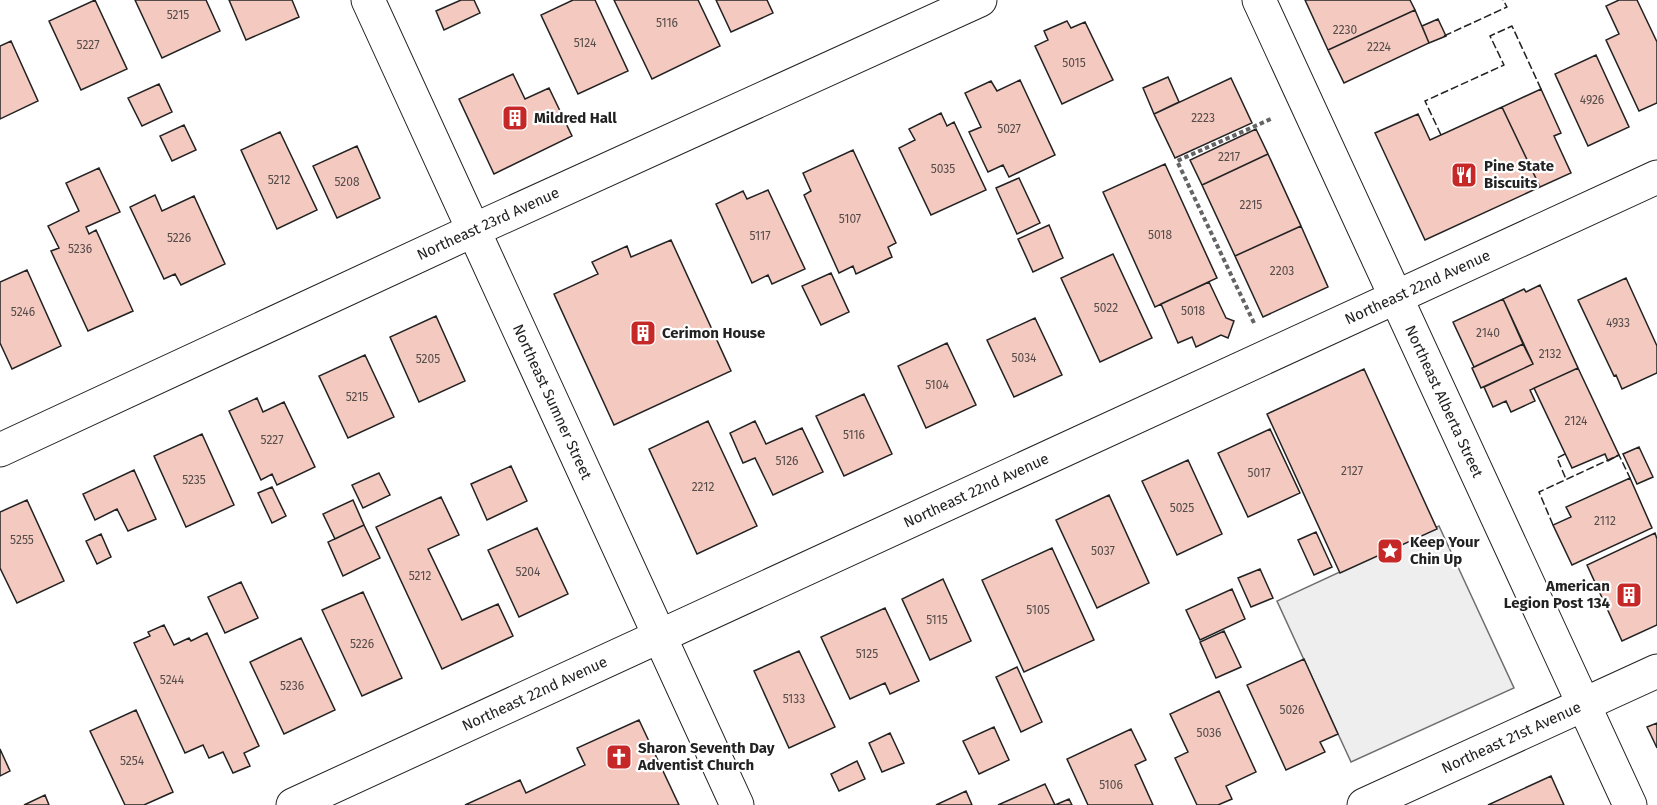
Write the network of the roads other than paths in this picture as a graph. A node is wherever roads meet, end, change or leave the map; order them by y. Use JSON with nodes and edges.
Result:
{"nodes":[{"id":1,"x":368,"y":0,"type":"edge"},
{"id":2,"x":980,"y":0,"type":"edge"},
{"id":3,"x":1259,"y":0,"type":"edge"},
{"id":4,"x":1657,"y":177,"type":"edge"},
{"id":5,"x":474,"y":230,"type":"junction"},
{"id":6,"x":1396,"y":299,"type":"junction"},
{"id":7,"x":0,"y":450,"type":"edge"},
{"id":8,"x":660,"y":637,"type":"junction"},
{"id":9,"x":1657,"y":670,"type":"edge"},
{"id":10,"x":1583,"y":704,"type":"junction"},
{"id":11,"x":293,"y":805,"type":"edge"},
{"id":12,"x":737,"y":805,"type":"edge"},
{"id":13,"x":1364,"y":805,"type":"edge"},
{"id":14,"x":1630,"y":805,"type":"edge"}],
"edges":[{"from":1,"to":5,"type":"street","name":"Northeast Sumner Street"},
{"from":2,"to":5,"type":"street","name":"Northeast 23rd Avenue"},
{"from":3,"to":6,"type":"street","name":"Northeast Alberta Street"},
{"from":4,"to":6,"type":"street","name":"Northeast 22nd Avenue"},
{"from":5,"to":7,"type":"street","name":"Northeast 23rd Avenue"},
{"from":5,"to":8,"type":"street","name":"Northeast Sumner Street"},
{"from":6,"to":8,"type":"street","name":"Northeast 22nd Avenue"},
{"from":6,"to":10,"type":"street","name":"Northeast Alberta Street"},
{"from":8,"to":11,"type":"street","name":"Northeast 22nd Avenue"},
{"from":8,"to":12,"type":"street","name":"Northeast Sumner Street"},
{"from":9,"to":10,"type":"street","name":"Northeast 21st Avenue"},
{"from":10,"to":13,"type":"street","name":"Northeast 21st Avenue"},
{"from":10,"to":14,"type":"street","name":"Northeast Alberta Street"}]}
